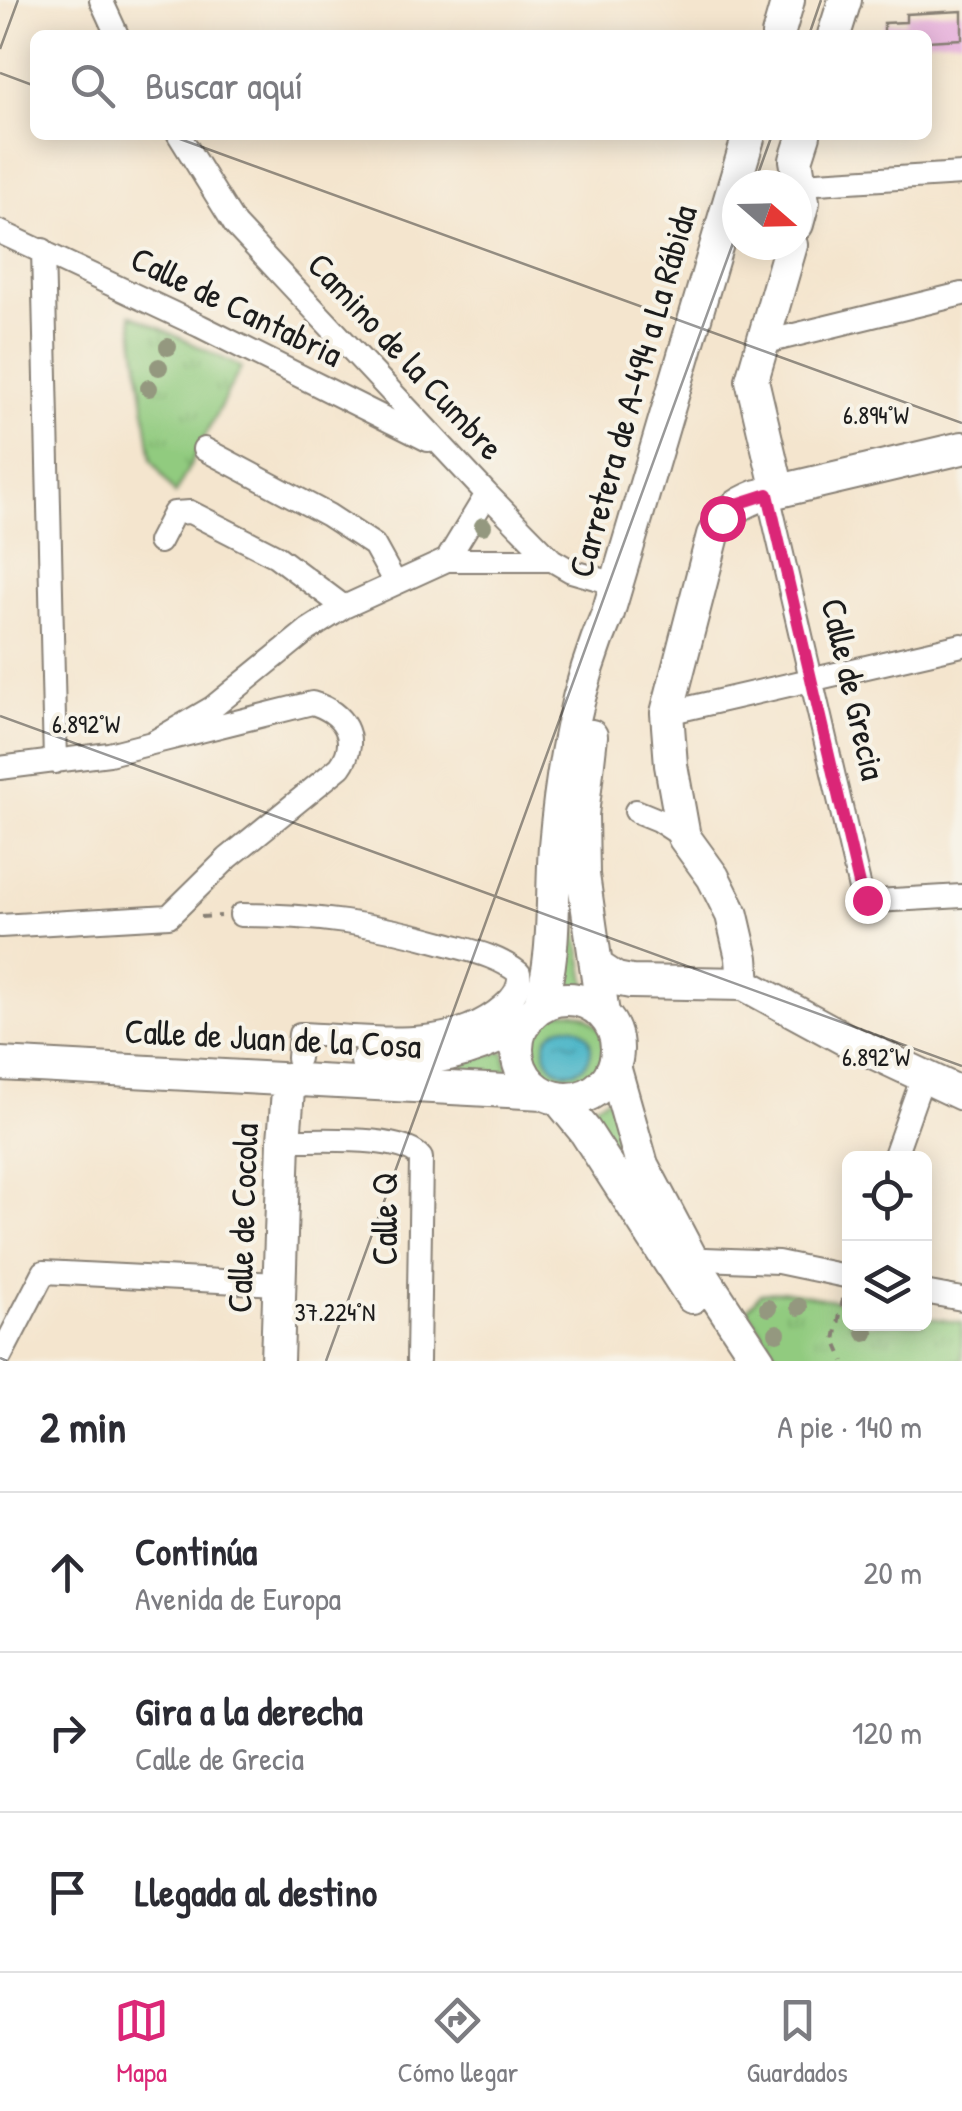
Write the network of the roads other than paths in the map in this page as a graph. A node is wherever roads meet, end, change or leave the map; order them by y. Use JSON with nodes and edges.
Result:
{"nodes":[{"id":1,"x":101,"y":0,"type":"edge"},
{"id":2,"x":788,"y":0,"type":"edge"},
{"id":3,"x":845,"y":0,"type":"edge"},
{"id":4,"x":115,"y":30,"type":"edge"},
{"id":5,"x":779,"y":30,"type":"edge"},
{"id":6,"x":836,"y":30,"type":"edge"},
{"id":7,"x":182,"y":140,"type":"edge"},
{"id":8,"x":748,"y":140,"type":"edge"},
{"id":9,"x":802,"y":140,"type":"edge"},
{"id":10,"x":798,"y":170,"type":"edge"},
{"id":11,"x":962,"y":174,"type":"edge"},
{"id":12,"x":812,"y":183,"type":"edge"},
{"id":13,"x":0,"y":232,"type":"edge"},
{"id":14,"x":42,"y":250,"type":"junction"},
{"id":15,"x":787,"y":260,"type":"edge"},
{"id":16,"x":962,"y":294,"type":"edge"},
{"id":17,"x":762,"y":343,"type":"junction"},
{"id":18,"x":440,"y":446,"type":"junction"},
{"id":19,"x":962,"y":448,"type":"edge"},
{"id":20,"x":204,"y":449,"type":"dead end"},
{"id":21,"x":773,"y":492,"type":"junction"},
{"id":22,"x":487,"y":494,"type":"junction"},
{"id":23,"x":159,"y":542,"type":"dead end"},
{"id":24,"x":447,"y":560,"type":"junction"},
{"id":25,"x":552,"y":560,"type":"junction"},
{"id":26,"x":394,"y":583,"type":"junction"},
{"id":27,"x":612,"y":598,"type":"junction"},
{"id":28,"x":344,"y":607,"type":"junction"},
{"id":29,"x":962,"y":645,"type":"edge"},
{"id":30,"x":810,"y":681,"type":"junction"},
{"id":31,"x":667,"y":712,"type":"junction"},
{"id":32,"x":152,"y":743,"type":"junction"},
{"id":33,"x":54,"y":762,"type":"junction"},
{"id":34,"x":0,"y":768,"type":"edge"},
{"id":35,"x":636,"y":811,"type":"dead end"},
{"id":36,"x":684,"y":837,"type":"junction"},
{"id":37,"x":962,"y":896,"type":"edge"},
{"id":38,"x":241,"y":915,"type":"road end"},
{"id":39,"x":0,"y":926,"type":"edge"},
{"id":40,"x":641,"y":983,"type":"junction"},
{"id":41,"x":744,"y":984,"type":"junction"},
{"id":42,"x":601,"y":1012,"type":"junction"},
{"id":43,"x":532,"y":1015,"type":"junction"},
{"id":44,"x":0,"y":1042,"type":"edge"},
{"id":45,"x":0,"y":1064,"type":"edge"},
{"id":46,"x":293,"y":1068,"type":"junction"},
{"id":47,"x":923,"y":1076,"type":"junction"},
{"id":48,"x":962,"y":1094,"type":"edge"},
{"id":49,"x":550,"y":1096,"type":"junction"},
{"id":50,"x":284,"y":1140,"type":"junction"},
{"id":51,"x":896,"y":1151,"type":"edge"},
{"id":52,"x":677,"y":1257,"type":"junction"},
{"id":53,"x":842,"y":1272,"type":"edge"},
{"id":54,"x":278,"y":1284,"type":"junction"},
{"id":55,"x":932,"y":1294,"type":"edge"},
{"id":56,"x":962,"y":1300,"type":"edge"},
{"id":57,"x":3,"y":1344,"type":"edge"},
{"id":58,"x":277,"y":1361,"type":"edge"},
{"id":59,"x":418,"y":1361,"type":"edge"},
{"id":60,"x":741,"y":1361,"type":"edge"},
{"id":61,"x":759,"y":1361,"type":"edge"}],
"edges":[{"from":1,"to":4,"type":"street"},
{"from":2,"to":5,"type":"main road"},
{"from":3,"to":6,"type":"main road"},
{"from":7,"to":18,"type":"street","name":"Camino de la Cumbre"},
{"from":8,"to":27,"type":"main road","name":"Carretera de A-494 a La Rábida"},
{"from":9,"to":10,"type":"main road"},
{"from":11,"to":12,"type":"street"},
{"from":13,"to":14,"type":"street","name":"Calle de Cantabria"},
{"from":14,"to":18,"type":"street","name":"Calle de Cantabria"},
{"from":14,"to":33,"type":"street"},
{"from":15,"to":17,"type":"main road","name":"Calle de Grecia"},
{"from":16,"to":17,"type":"street"},
{"from":17,"to":21,"type":"main road","name":"Calle de Grecia"},
{"from":18,"to":22,"type":"street","name":"Camino de la Cumbre"},
{"from":19,"to":21,"type":"main road"},
{"from":20,"to":26,"type":"street"},
{"from":21,"to":30,"type":"street","name":"Calle de Grecia"},
{"from":21,"to":31,"type":"main road"},
{"from":22,"to":24,"type":"street"},
{"from":22,"to":25,"type":"street","name":"Camino de la Cumbre"},
{"from":23,"to":28,"type":"street"},
{"from":24,"to":25,"type":"street"},
{"from":24,"to":26,"type":"street"},
{"from":25,"to":27,"type":"street","name":"Camino de la Cumbre"},
{"from":26,"to":28,"type":"street"},
{"from":27,"to":42,"type":"main road","name":"Carretera de A-494 a La Rábida"},
{"from":27,"to":43,"type":"main road","name":"Carretera de A-494 a La Rábida"},
{"from":28,"to":32,"type":"street"},
{"from":29,"to":30,"type":"street"},
{"from":30,"to":31,"type":"street"},
{"from":30,"to":37,"type":"street","name":"Calle de Grecia"},
{"from":31,"to":36,"type":"main road"},
{"from":32,"to":33,"type":"street"},
{"from":32,"to":39,"type":"street"},
{"from":33,"to":34,"type":"street"},
{"from":35,"to":36,"type":"street"},
{"from":36,"to":41,"type":"main road"},
{"from":38,"to":46,"type":"street"},
{"from":40,"to":41,"type":"main road"},
{"from":40,"to":42,"type":"main road"},
{"from":40,"to":42,"type":"main road"},
{"from":41,"to":47,"type":"main road"},
{"from":42,"to":43,"type":"main road"},
{"from":42,"to":49,"type":"main road"},
{"from":42,"to":52,"type":"main road","name":"Carretera de A-494 a La Rábida"},
{"from":43,"to":46,"type":"main road","name":"Calle de Juan de la Cosa"},
{"from":43,"to":49,"type":"main road"},
{"from":44,"to":46,"type":"main road","name":"Calle de Juan de la Cosa"},
{"from":45,"to":46,"type":"main road","name":"Calle de Juan de la Cosa"},
{"from":46,"to":49,"type":"main road","name":"Calle de Juan de la Cosa"},
{"from":46,"to":50,"type":"main road","name":"Calle de Cocola"},
{"from":47,"to":48,"type":"main road"},
{"from":47,"to":51,"type":"street"},
{"from":49,"to":52,"type":"main road","name":"Carretera de A-494 a La Rábida"},
{"from":50,"to":54,"type":"main road","name":"Calle de Cocola"},
{"from":50,"to":59,"type":"street","name":"Calle Q"},
{"from":52,"to":53,"type":"street"},
{"from":52,"to":60,"type":"main road","name":"Carretera de A-494 a La Rábida"},
{"from":52,"to":61,"type":"main road","name":"Carretera de A-494 a La Rábida"},
{"from":54,"to":57,"type":"street"},
{"from":54,"to":58,"type":"main road","name":"Calle de Cocola"},
{"from":55,"to":56,"type":"street"}]}
